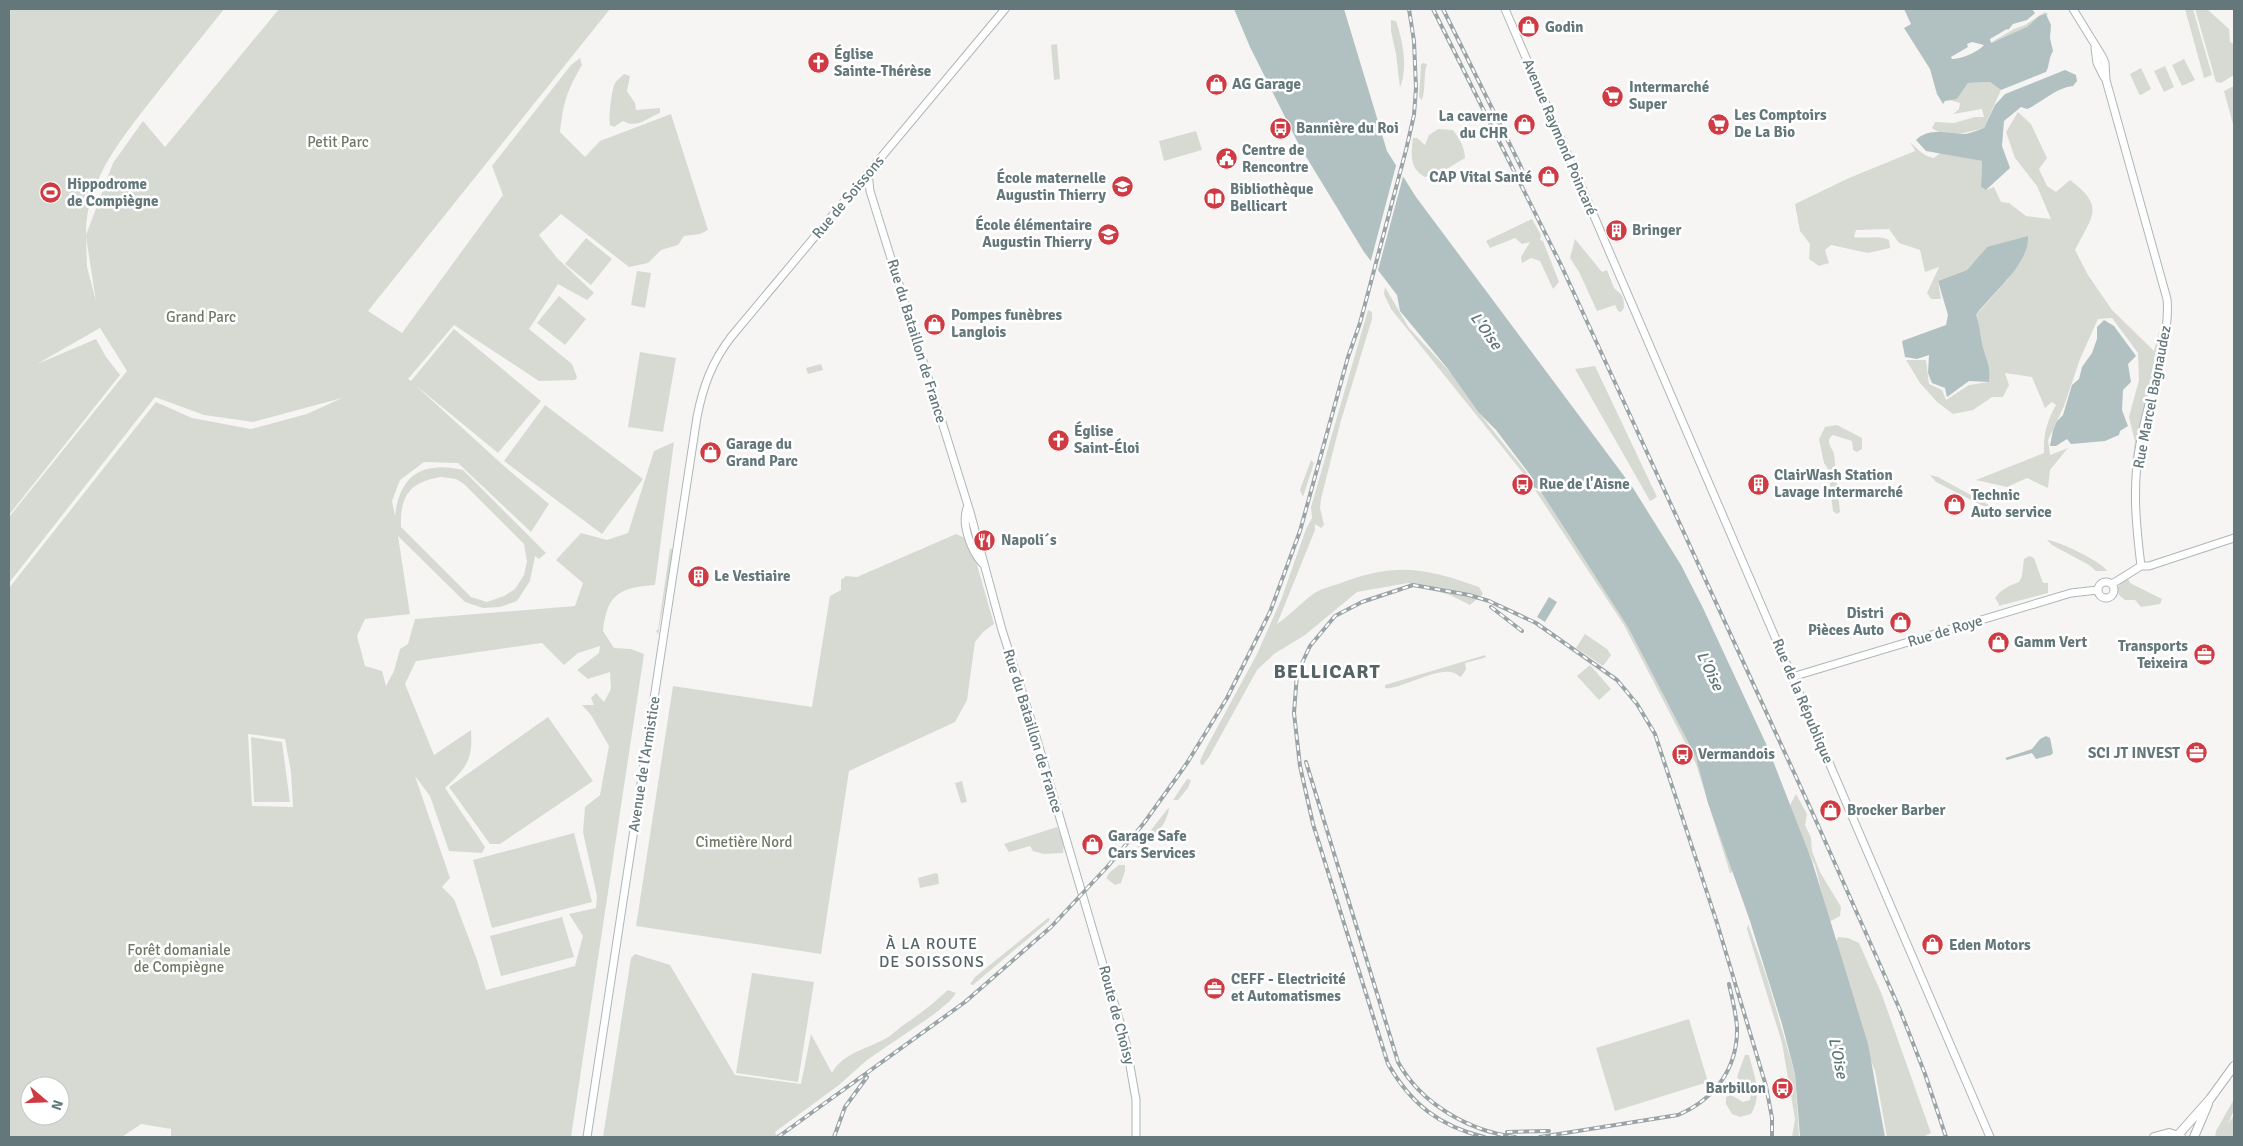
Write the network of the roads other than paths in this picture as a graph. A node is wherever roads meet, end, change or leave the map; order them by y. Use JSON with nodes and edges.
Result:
{"nodes":[{"id":1,"x":1005,"y":9,"type":"edge"},
{"id":2,"x":1505,"y":9,"type":"edge"},
{"id":3,"x":2073,"y":9,"type":"edge"},
{"id":4,"x":868,"y":173,"type":"junction"},
{"id":5,"x":1616,"y":266,"type":"joint"},
{"id":6,"x":702,"y":391,"type":"joint"},
{"id":7,"x":2234,"y":538,"type":"edge"},
{"id":8,"x":2141,"y":566,"type":"junction"},
{"id":9,"x":2112,"y":584,"type":"junction"},
{"id":10,"x":2098,"y":590,"type":"junction"},
{"id":11,"x":1792,"y":677,"type":"junction"},
{"id":12,"x":1083,"y":894,"type":"joint"},
{"id":13,"x":2234,"y":1066,"type":"edge"},
{"id":14,"x":2210,"y":1099,"type":"junction"},
{"id":15,"x":2179,"y":1136,"type":"edge"},
{"id":16,"x":587,"y":1137,"type":"edge"},
{"id":17,"x":1136,"y":1137,"type":"edge"},
{"id":18,"x":1990,"y":1137,"type":"edge"},
{"id":19,"x":2154,"y":1137,"type":"edge"},
{"id":20,"x":2194,"y":1137,"type":"edge"}],
"edges":[{"from":1,"to":4,"type":"main road","name":"Rue de Soissons"},
{"from":2,"to":5,"type":"main road","name":"Avenue Raymond Poincaré"},
{"from":3,"to":8,"type":"main road","name":"Rue Marcel Bagnaudez"},
{"from":4,"to":6,"type":"main road","name":"Rue de Soissons"},
{"from":4,"to":12,"type":"main road","name":"Rue du Bataillon de France"},
{"from":5,"to":11,"type":"main road","name":"Rue de la République"},
{"from":6,"to":16,"type":"main road","name":"Avenue de l'Armistice"},
{"from":7,"to":8,"type":"main road"},
{"from":8,"to":9,"type":"main road"},
{"from":9,"to":10,"type":"main road"},
{"from":9,"to":10,"type":"main road"},
{"from":10,"to":11,"type":"main road","name":"Rue de Roye"},
{"from":11,"to":18,"type":"main road","name":"Rue de la République"},
{"from":12,"to":17,"type":"main road","name":"Route de Choisy"},
{"from":13,"to":14,"type":"main road"},
{"from":14,"to":15,"type":"main road"},
{"from":14,"to":20,"type":"main road"},
{"from":15,"to":19,"type":"main road"}]}
